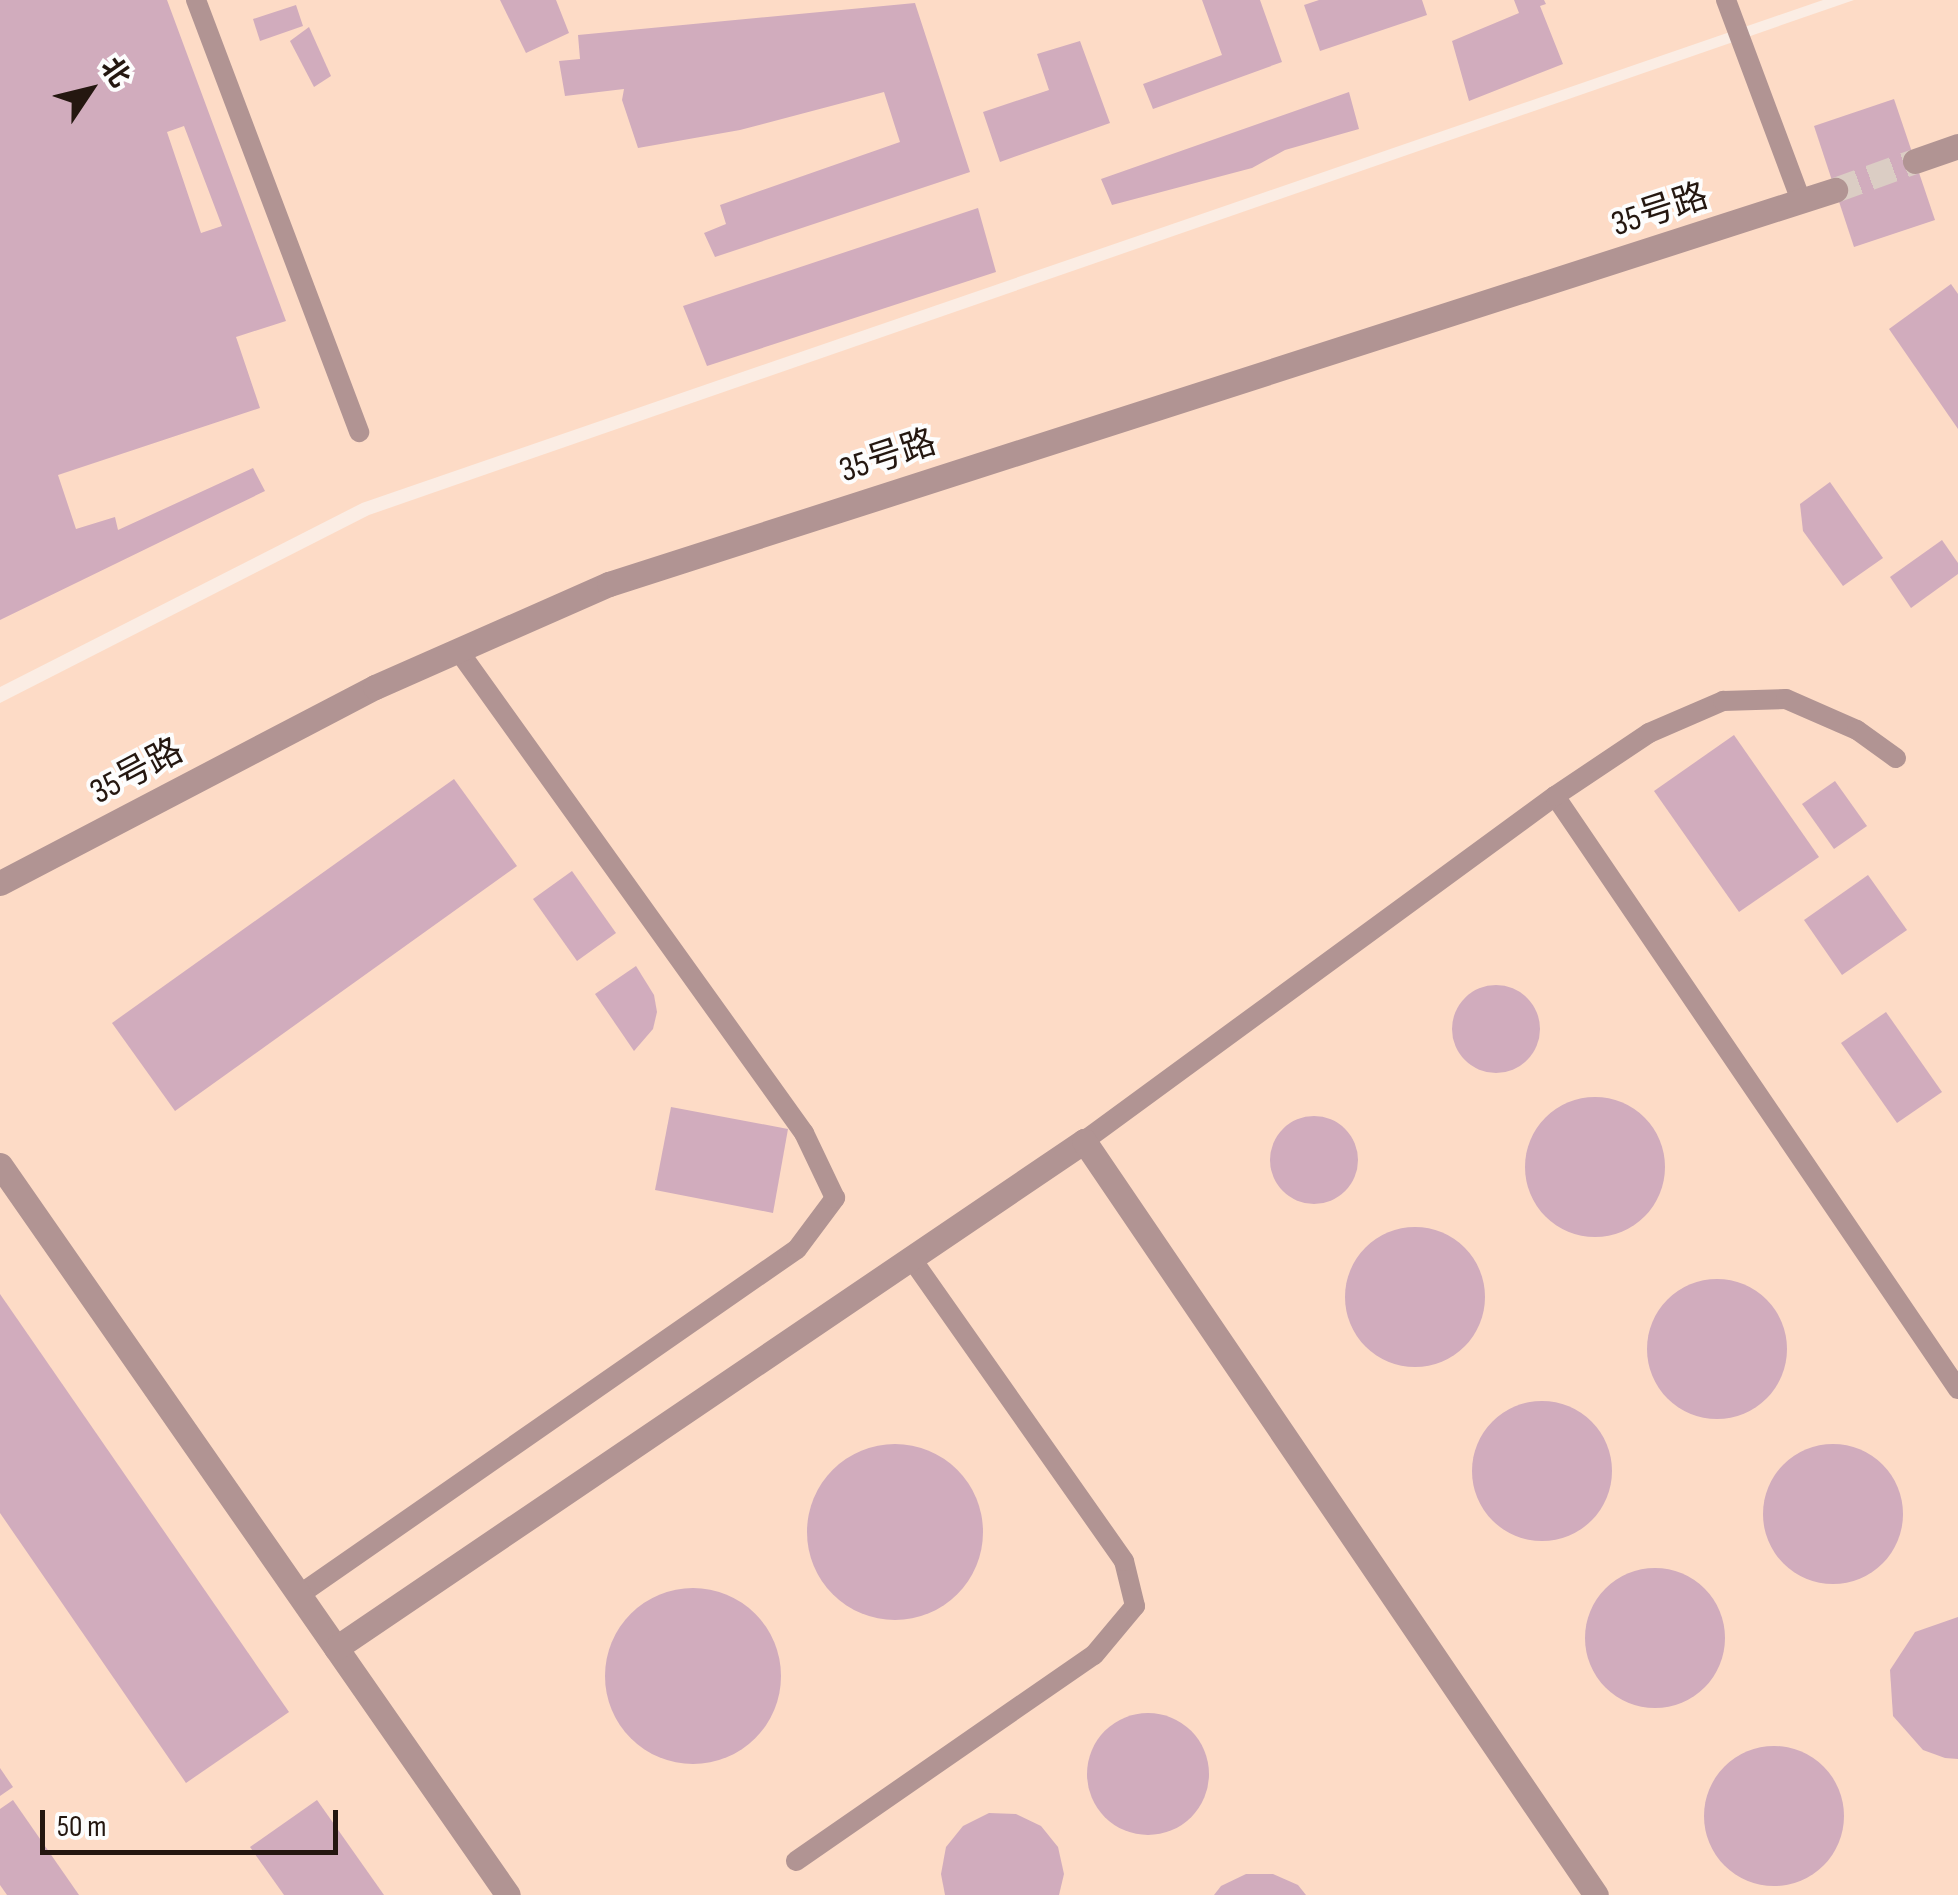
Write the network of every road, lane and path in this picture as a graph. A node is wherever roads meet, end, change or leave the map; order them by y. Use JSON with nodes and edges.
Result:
{"nodes":[{"id":1,"x":196,"y":0,"type":"edge"},
{"id":2,"x":1726,"y":0,"type":"edge"},
{"id":3,"x":1958,"y":146,"type":"edge"},
{"id":4,"x":1915,"y":161,"type":"tunnel mouth"},
{"id":5,"x":1835,"y":190,"type":"tunnel mouth"},
{"id":6,"x":1802,"y":203,"type":"junction"},
{"id":7,"x":359,"y":432,"type":"dead end"},
{"id":8,"x":458,"y":650,"type":"junction"},
{"id":9,"x":1896,"y":758,"type":"dead end"},
{"id":10,"x":1554,"y":796,"type":"junction"},
{"id":11,"x":0,"y":884,"type":"edge"},
{"id":12,"x":1084,"y":1140,"type":"junction"},
{"id":13,"x":0,"y":1166,"type":"edge"},
{"id":14,"x":911,"y":1258,"type":"junction"},
{"id":15,"x":1958,"y":1389,"type":"edge"},
{"id":16,"x":299,"y":1595,"type":"junction"},
{"id":17,"x":336,"y":1648,"type":"junction"},
{"id":18,"x":796,"y":1861,"type":"dead end"},
{"id":19,"x":508,"y":1895,"type":"edge"},
{"id":20,"x":1596,"y":1895,"type":"edge"}],
"edges":[{"from":1,"to":7,"type":"lane"},
{"from":2,"to":6,"type":"lane"},
{"from":3,"to":4,"type":"street"},
{"from":5,"to":6,"type":"street","name":"35号路"},
{"from":6,"to":8,"type":"street","name":"35号路"},
{"from":8,"to":11,"type":"street","name":"35号路"},
{"from":8,"to":16,"type":"lane"},
{"from":9,"to":10,"type":"lane"},
{"from":10,"to":12,"type":"lane"},
{"from":10,"to":15,"type":"lane"},
{"from":12,"to":14,"type":"street"},
{"from":12,"to":20,"type":"street"},
{"from":13,"to":16,"type":"street"},
{"from":14,"to":17,"type":"street"},
{"from":14,"to":18,"type":"lane"},
{"from":16,"to":17,"type":"street"},
{"from":17,"to":19,"type":"street"}]}
